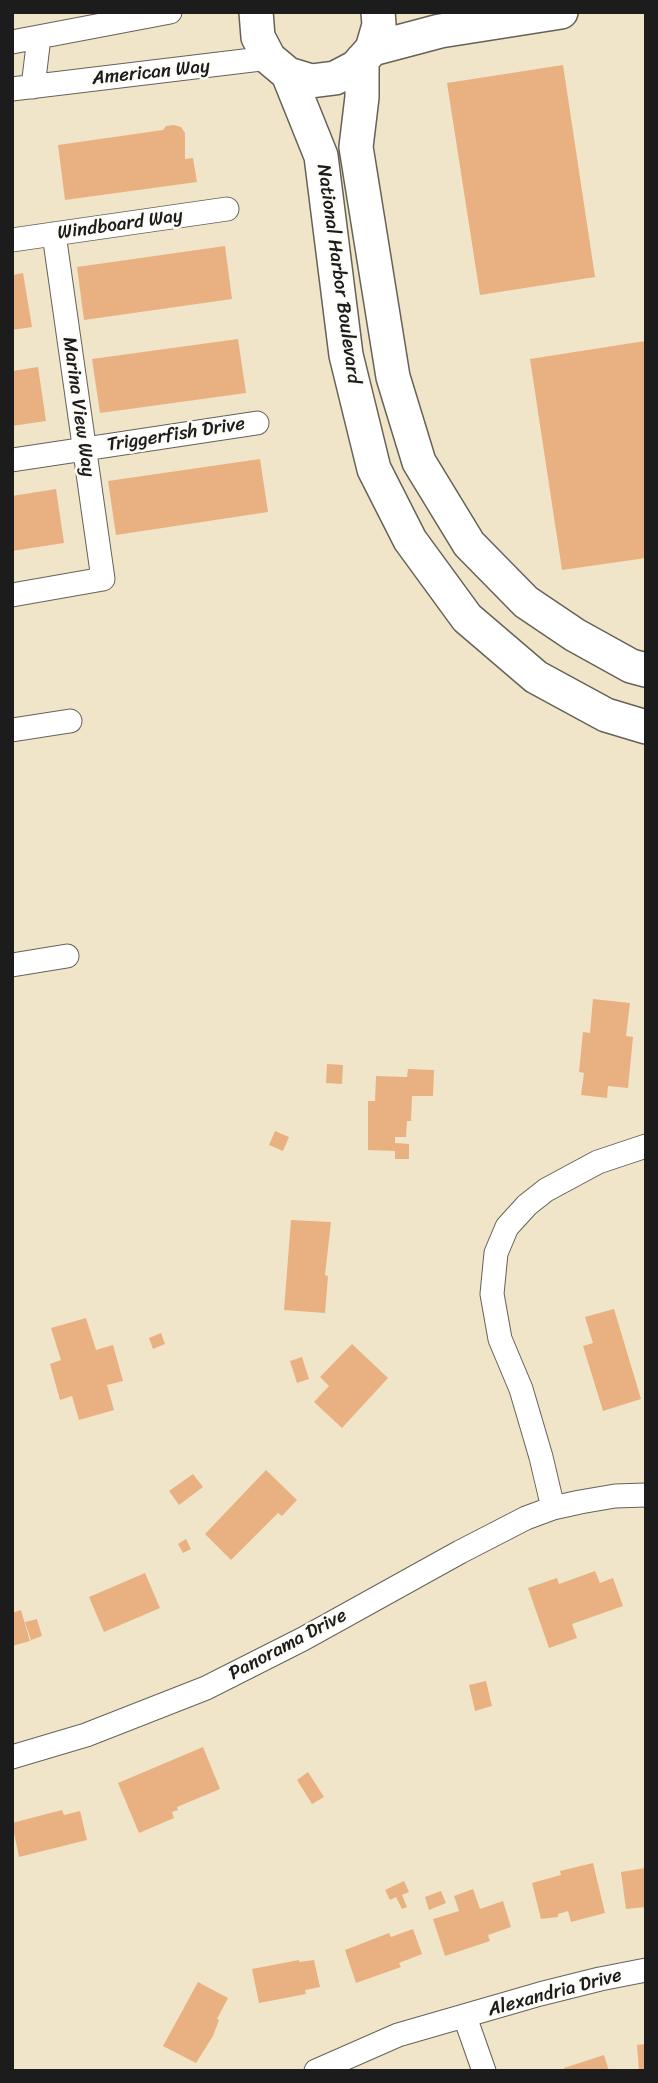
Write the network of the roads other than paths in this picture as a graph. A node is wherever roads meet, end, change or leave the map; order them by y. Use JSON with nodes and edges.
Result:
{"nodes":[{"id":1,"x":170,"y":12,"type":"edge"},
{"id":2,"x":256,"y":12,"type":"edge"},
{"id":3,"x":378,"y":12,"type":"edge"},
{"id":4,"x":561,"y":12,"type":"edge"},
{"id":5,"x":39,"y":37,"type":"junction"},
{"id":6,"x":12,"y":42,"type":"edge"},
{"id":7,"x":367,"y":55,"type":"junction"},
{"id":8,"x":279,"y":66,"type":"junction"},
{"id":9,"x":22,"y":88,"type":"edge"},
{"id":10,"x":227,"y":209,"type":"dead end"},
{"id":11,"x":54,"y":234,"type":"junction"},
{"id":12,"x":12,"y":240,"type":"edge"},
{"id":13,"x":257,"y":423,"type":"dead end"},
{"id":14,"x":84,"y":449,"type":"junction"},
{"id":15,"x":12,"y":460,"type":"edge"},
{"id":16,"x":12,"y":595,"type":"edge"},
{"id":17,"x":646,"y":670,"type":"edge"},
{"id":18,"x":70,"y":721,"type":"dead end"},
{"id":19,"x":646,"y":726,"type":"edge"},
{"id":20,"x":12,"y":730,"type":"edge"},
{"id":21,"x":67,"y":956,"type":"dead end"},
{"id":22,"x":12,"y":965,"type":"edge"},
{"id":23,"x":646,"y":1146,"type":"edge"},
{"id":24,"x":646,"y":1495,"type":"edge"},
{"id":25,"x":553,"y":1508,"type":"junction"},
{"id":26,"x":12,"y":1757,"type":"edge"},
{"id":27,"x":646,"y":1970,"type":"edge"},
{"id":28,"x":465,"y":2017,"type":"junction"},
{"id":29,"x":316,"y":2071,"type":"edge"},
{"id":30,"x":484,"y":2071,"type":"edge"}],
"edges":[{"from":1,"to":5,"type":"street"},
{"from":2,"to":8,"type":"main road","name":"National Harbor Boulevard"},
{"from":3,"to":7,"type":"main road","name":"National Harbor Boulevard"},
{"from":4,"to":7,"type":"main road"},
{"from":5,"to":6,"type":"street"},
{"from":5,"to":9,"type":"street","name":"American Way"},
{"from":7,"to":8,"type":"main road"},
{"from":7,"to":17,"type":"main road","name":"National Harbor Boulevard"},
{"from":8,"to":9,"type":"street","name":"American Way"},
{"from":8,"to":19,"type":"main road","name":"National Harbor Boulevard"},
{"from":10,"to":11,"type":"street","name":"Windboard Way"},
{"from":11,"to":12,"type":"street","name":"Windboard Way"},
{"from":11,"to":14,"type":"street","name":"Marina View Way"},
{"from":13,"to":14,"type":"street","name":"Triggerfish Drive"},
{"from":14,"to":15,"type":"street","name":"Triggerfish Drive"},
{"from":14,"to":16,"type":"street","name":"Marina View Way"},
{"from":18,"to":20,"type":"street"},
{"from":21,"to":22,"type":"street"},
{"from":23,"to":25,"type":"street"},
{"from":24,"to":25,"type":"street","name":"Panorama Drive"},
{"from":25,"to":26,"type":"street","name":"Panorama Drive"},
{"from":27,"to":28,"type":"street","name":"Alexandria Drive"},
{"from":28,"to":29,"type":"street","name":"Alexandria Drive"},
{"from":28,"to":30,"type":"street"}]}
